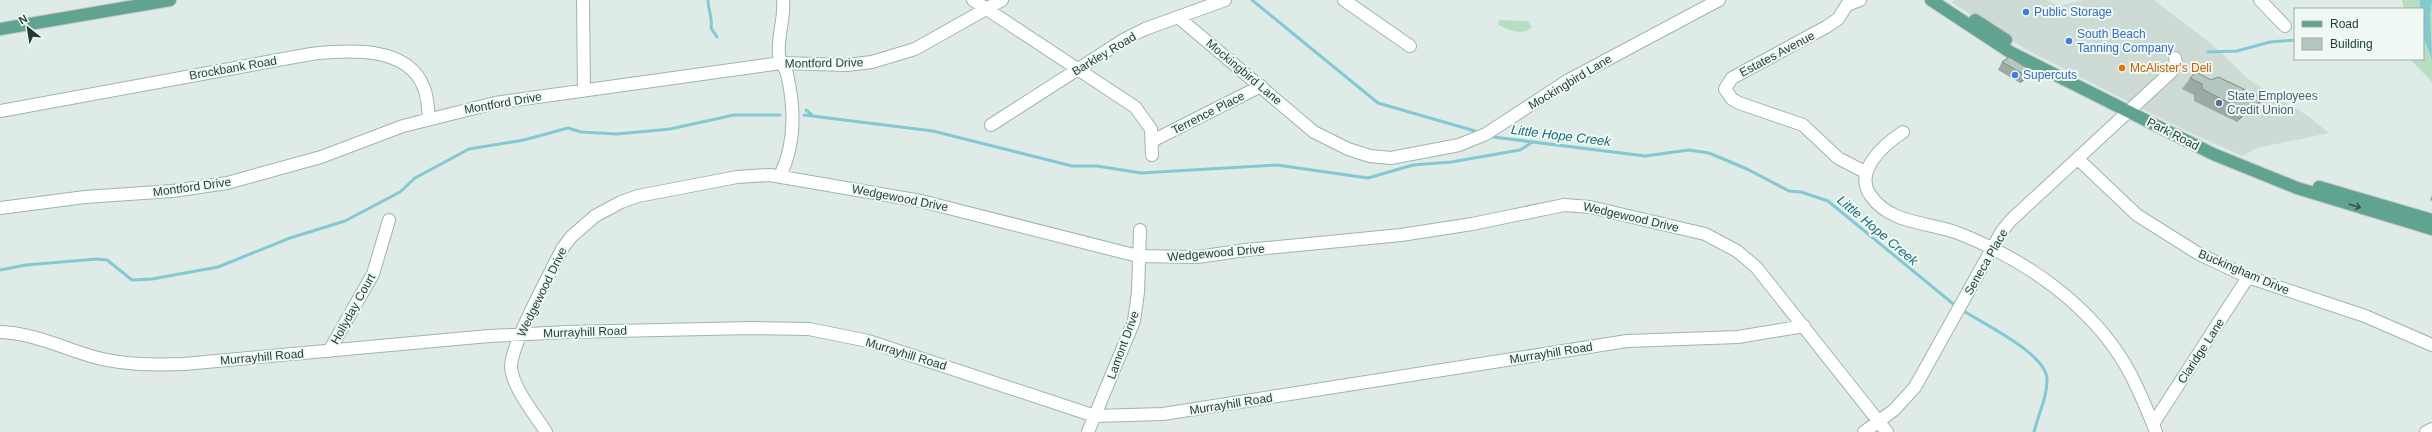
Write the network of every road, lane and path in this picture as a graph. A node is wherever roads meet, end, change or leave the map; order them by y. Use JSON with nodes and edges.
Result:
{"nodes":[{"id":1,"x":170,"y":0,"type":"edge"},
{"id":2,"x":583,"y":0,"type":"edge"},
{"id":3,"x":783,"y":0,"type":"edge"},
{"id":4,"x":973,"y":0,"type":"edge"},
{"id":5,"x":1002,"y":0,"type":"edge"},
{"id":6,"x":1225,"y":0,"type":"edge"},
{"id":7,"x":1344,"y":0,"type":"edge"},
{"id":8,"x":1719,"y":0,"type":"edge"},
{"id":9,"x":1860,"y":0,"type":"edge"},
{"id":10,"x":1931,"y":0,"type":"edge"},
{"id":11,"x":1943,"y":0,"type":"edge"},
{"id":12,"x":2260,"y":0,"type":"edge"},
{"id":13,"x":152,"y":2,"type":"edge"},
{"id":14,"x":1849,"y":2,"type":"edge"},
{"id":15,"x":986,"y":9,"type":"junction"},
{"id":16,"x":1178,"y":17,"type":"junction"},
{"id":17,"x":2284,"y":26,"type":"dead end"},
{"id":18,"x":0,"y":29,"type":"edge"},
{"id":19,"x":1410,"y":46,"type":"dead end"},
{"id":20,"x":2175,"y":58,"type":"dead end"},
{"id":21,"x":781,"y":63,"type":"junction"},
{"id":22,"x":1078,"y":69,"type":"junction"},
{"id":23,"x":1261,"y":86,"type":"junction"},
{"id":24,"x":584,"y":90,"type":"junction"},
{"id":25,"x":2132,"y":109,"type":"junction"},
{"id":26,"x":0,"y":111,"type":"edge"},
{"id":27,"x":429,"y":118,"type":"junction"},
{"id":28,"x":990,"y":125,"type":"dead end"},
{"id":29,"x":1903,"y":132,"type":"dead end"},
{"id":30,"x":1154,"y":140,"type":"junction"},
{"id":31,"x":1152,"y":155,"type":"dead end"},
{"id":32,"x":2078,"y":159,"type":"junction"},
{"id":33,"x":1865,"y":172,"type":"junction"},
{"id":34,"x":780,"y":176,"type":"junction"},
{"id":35,"x":0,"y":208,"type":"edge"},
{"id":36,"x":389,"y":220,"type":"dead end"},
{"id":37,"x":2432,"y":220,"type":"edge"},
{"id":38,"x":2432,"y":229,"type":"edge"},
{"id":39,"x":1140,"y":230,"type":"dead end"},
{"id":40,"x":1992,"y":248,"type":"junction"},
{"id":41,"x":1138,"y":256,"type":"junction"},
{"id":42,"x":2248,"y":276,"type":"junction"},
{"id":43,"x":1804,"y":326,"type":"junction"},
{"id":44,"x":0,"y":332,"type":"edge"},
{"id":45,"x":521,"y":334,"type":"junction"},
{"id":46,"x":2432,"y":345,"type":"edge"},
{"id":47,"x":329,"y":351,"type":"junction"},
{"id":48,"x":1095,"y":416,"type":"junction"},
{"id":49,"x":1883,"y":427,"type":"edge"},
{"id":50,"x":2155,"y":428,"type":"edge"},
{"id":51,"x":2432,"y":429,"type":"edge"},
{"id":52,"x":546,"y":432,"type":"edge"},
{"id":53,"x":1088,"y":432,"type":"edge"},
{"id":54,"x":1864,"y":432,"type":"edge"},
{"id":55,"x":2426,"y":432,"type":"edge"}],
"edges":[{"from":1,"to":13,"type":"main road"},
{"from":2,"to":24,"type":"street"},
{"from":3,"to":21,"type":"street"},
{"from":4,"to":15,"type":"street"},
{"from":5,"to":15,"type":"street","name":"Montford Drive"},
{"from":6,"to":16,"type":"street","name":"Barkley Road"},
{"from":7,"to":19,"type":"street"},
{"from":8,"to":23,"type":"street","name":"Mockingbird Lane"},
{"from":9,"to":14,"type":"street","name":"Estates Avenue"},
{"from":10,"to":25,"type":"main road","name":"Park Road"},
{"from":11,"to":25,"type":"main road","name":"Park Road"},
{"from":12,"to":17,"type":"street"},
{"from":13,"to":18,"type":"main road"},
{"from":14,"to":33,"type":"street","name":"Estates Avenue"},
{"from":15,"to":21,"type":"street","name":"Montford Drive"},
{"from":15,"to":22,"type":"street"},
{"from":16,"to":22,"type":"street","name":"Barkley Road"},
{"from":16,"to":23,"type":"street","name":"Mockingbird Lane"},
{"from":20,"to":25,"type":"street","name":"Seneca Place"},
{"from":21,"to":24,"type":"street","name":"Montford Drive"},
{"from":21,"to":34,"type":"street"},
{"from":22,"to":28,"type":"street","name":"Barkley Road"},
{"from":22,"to":30,"type":"street"},
{"from":23,"to":30,"type":"street","name":"Terrence Place"},
{"from":24,"to":27,"type":"street","name":"Montford Drive"},
{"from":25,"to":32,"type":"street","name":"Seneca Place"},
{"from":25,"to":37,"type":"main road","name":"Park Road"},
{"from":25,"to":38,"type":"main road","name":"Park Road","one_way":true},
{"from":26,"to":27,"type":"street","name":"Brockbank Road"},
{"from":27,"to":35,"type":"street","name":"Montford Drive"},
{"from":29,"to":33,"type":"street"},
{"from":30,"to":31,"type":"street"},
{"from":32,"to":40,"type":"street","name":"Seneca Place"},
{"from":32,"to":42,"type":"street","name":"Buckingham Drive"},
{"from":33,"to":40,"type":"street"},
{"from":34,"to":41,"type":"street","name":"Wedgewood Drive"},
{"from":34,"to":45,"type":"street","name":"Wedgewood Drive"},
{"from":36,"to":47,"type":"street","name":"Hollyday Court"},
{"from":39,"to":41,"type":"street","name":"Lamont Drive"},
{"from":40,"to":49,"type":"street","name":"Seneca Place"},
{"from":40,"to":50,"type":"street"},
{"from":41,"to":43,"type":"street","name":"Wedgewood Drive"},
{"from":41,"to":48,"type":"street","name":"Lamont Drive"},
{"from":42,"to":46,"type":"street","name":"Buckingham Drive"},
{"from":42,"to":50,"type":"street","name":"Claridge Lane"},
{"from":43,"to":48,"type":"street","name":"Murrayhill Road"},
{"from":43,"to":49,"type":"street","name":"Wedgewood Drive"},
{"from":44,"to":47,"type":"street","name":"Murrayhill Road"},
{"from":45,"to":47,"type":"street","name":"Murrayhill Road"},
{"from":45,"to":48,"type":"street","name":"Murrayhill Road"},
{"from":45,"to":52,"type":"street","name":"Wedgewood Drive"},
{"from":48,"to":53,"type":"street","name":"Lamont Drive"},
{"from":49,"to":54,"type":"street","name":"Seneca Place"},
{"from":51,"to":55,"type":"street"}]}
